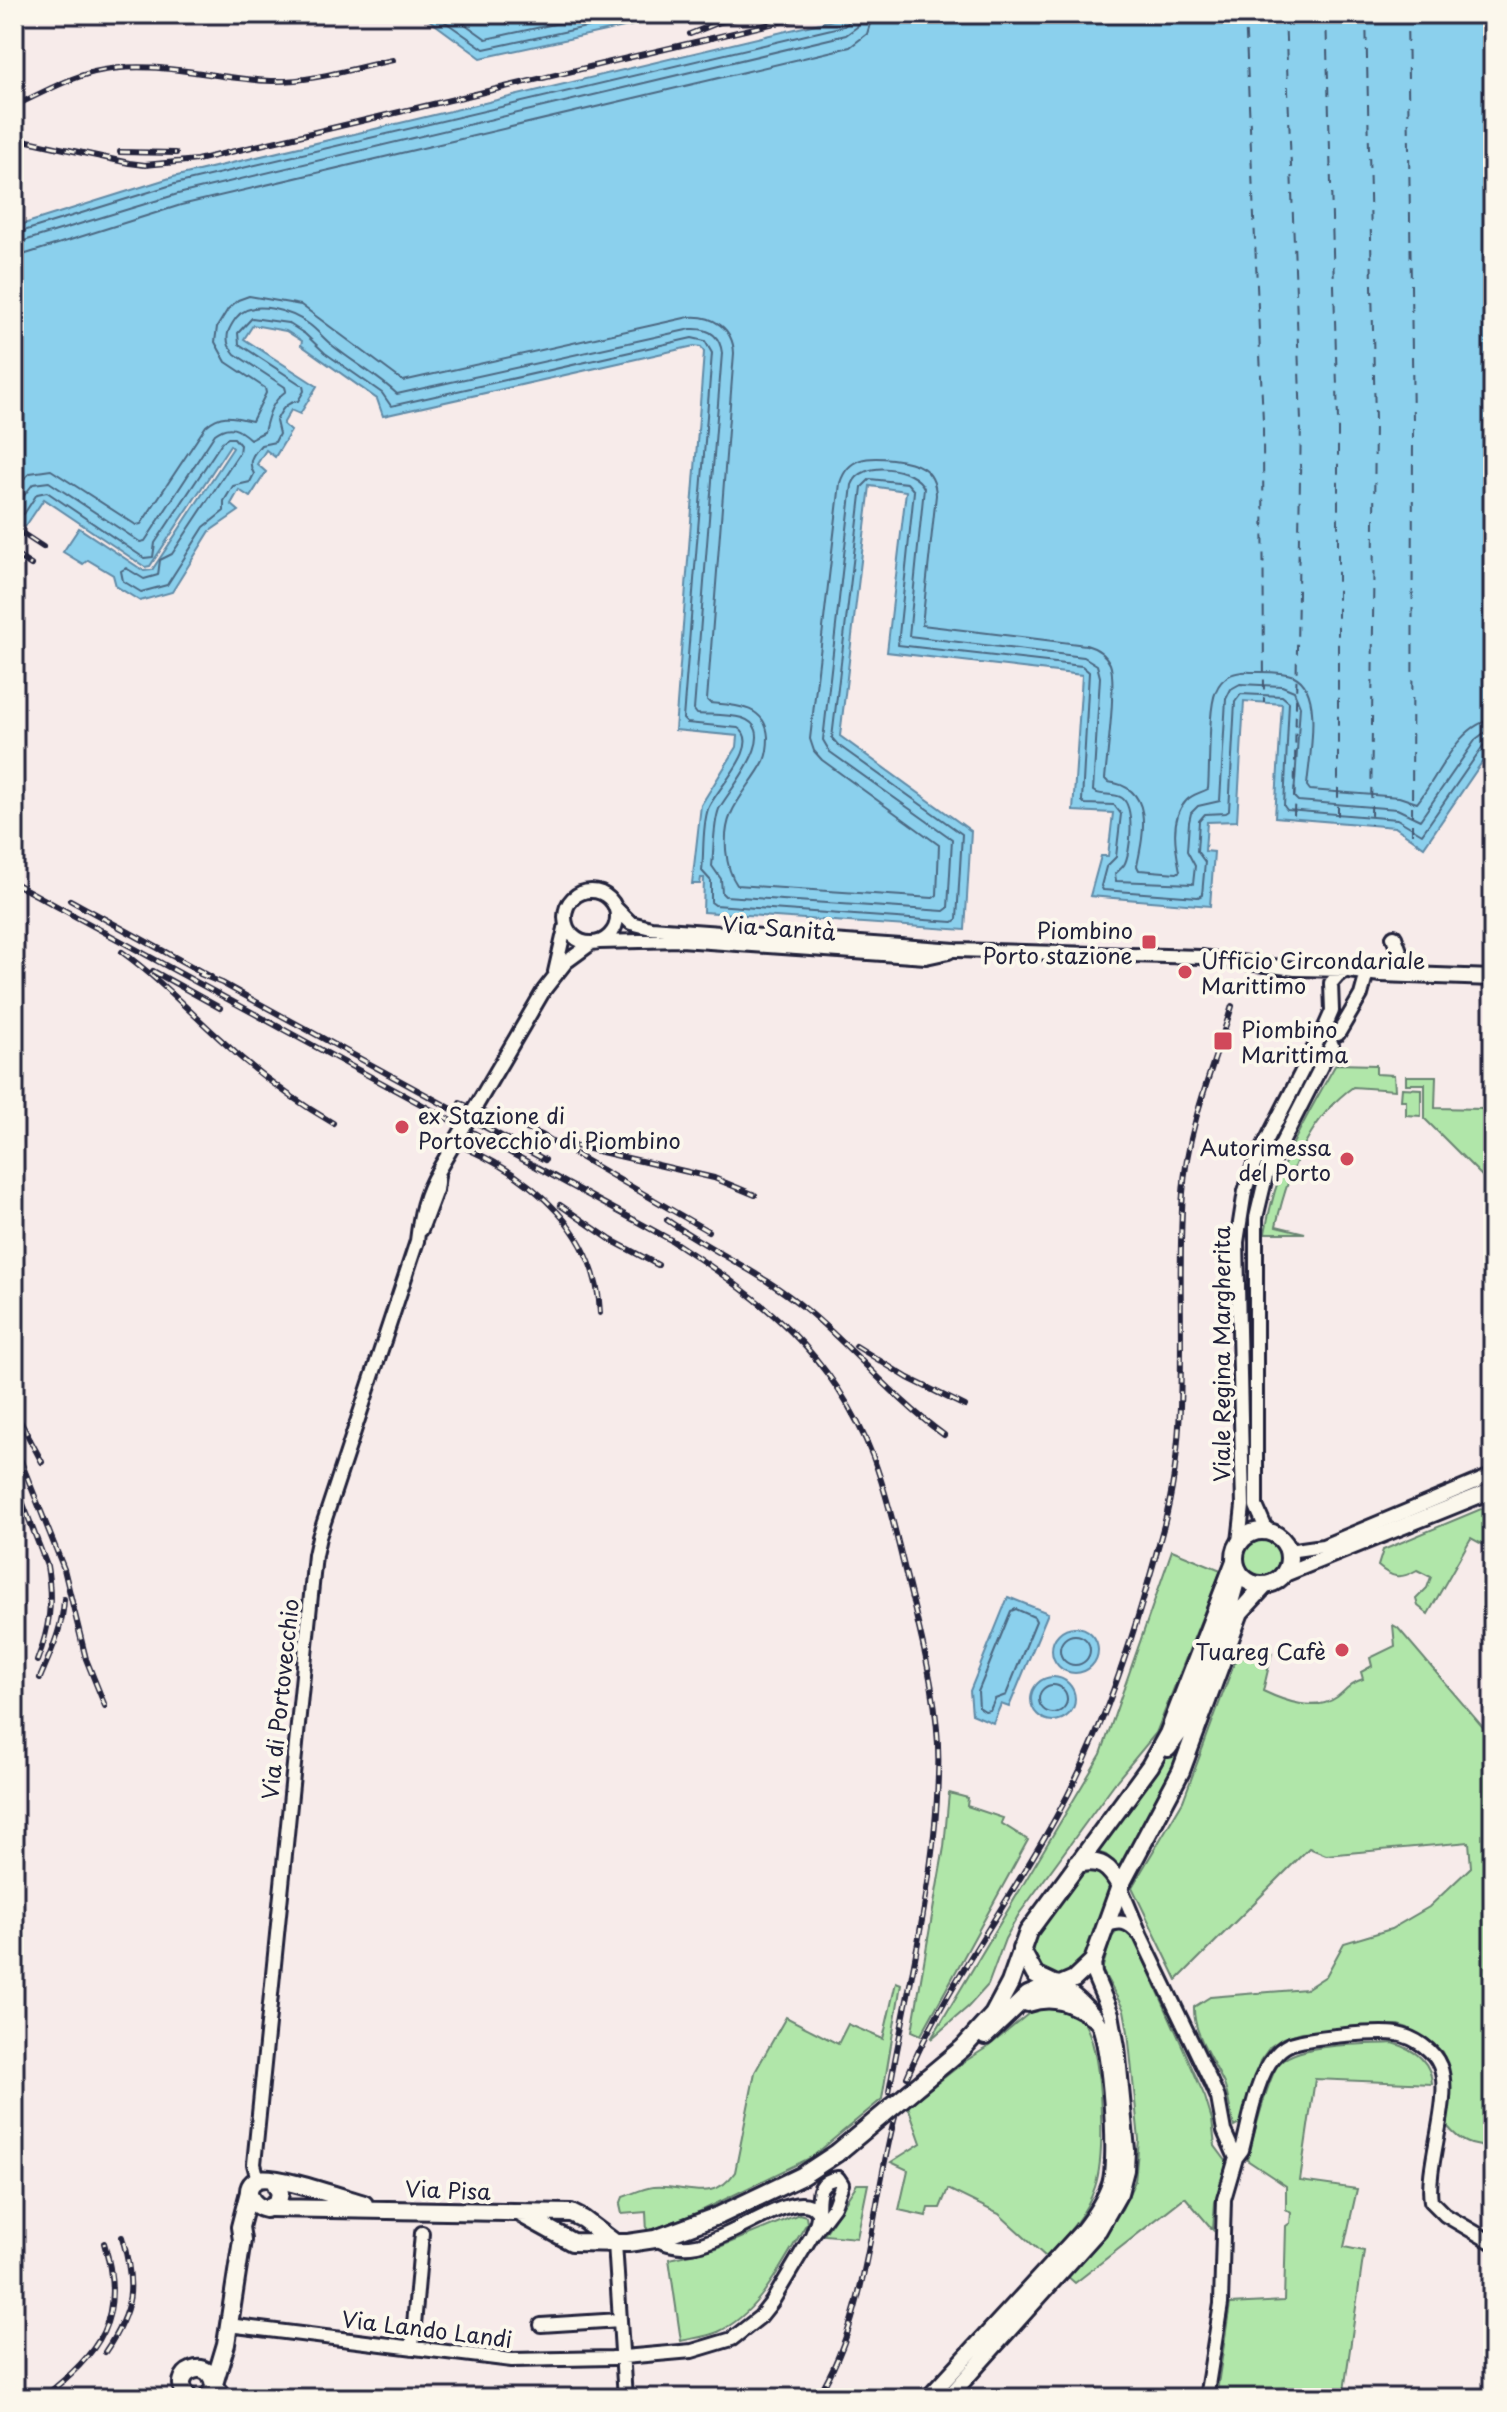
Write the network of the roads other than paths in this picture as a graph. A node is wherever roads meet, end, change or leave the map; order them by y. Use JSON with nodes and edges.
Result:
{"nodes":[{"id":1,"x":616,"y":908,"type":"junction"},
{"id":2,"x":566,"y":924,"type":"junction"},
{"id":3,"x":1394,"y":937,"type":"dead end"},
{"id":4,"x":596,"y":943,"type":"junction"},
{"id":5,"x":956,"y":950,"type":"junction"},
{"id":6,"x":1295,"y":969,"type":"junction"},
{"id":7,"x":1349,"y":970,"type":"junction"},
{"id":8,"x":1367,"y":973,"type":"junction"},
{"id":9,"x":554,"y":975,"type":"junction"},
{"id":10,"x":1415,"y":975,"type":"junction"},
{"id":11,"x":1493,"y":978,"type":"edge"},
{"id":12,"x":1330,"y":987,"type":"junction"},
{"id":13,"x":1333,"y":1001,"type":"junction"},
{"id":14,"x":1353,"y":1005,"type":"junction"},
{"id":15,"x":1493,"y":1475,"type":"edge"},
{"id":16,"x":1493,"y":1490,"type":"edge"},
{"id":17,"x":1267,"y":1531,"type":"junction"},
{"id":18,"x":1239,"y":1542,"type":"junction"},
{"id":19,"x":1288,"y":1551,"type":"junction"},
{"id":20,"x":1236,"y":1567,"type":"junction"},
{"id":21,"x":1282,"y":1575,"type":"junction"},
{"id":22,"x":1265,"y":1585,"type":"junction"},
{"id":23,"x":1077,"y":1864,"type":"junction"},
{"id":24,"x":1120,"y":1886,"type":"junction"},
{"id":25,"x":1105,"y":1926,"type":"junction"},
{"id":26,"x":1141,"y":1936,"type":"junction"},
{"id":27,"x":1021,"y":1949,"type":"junction"},
{"id":28,"x":1093,"y":1961,"type":"junction"},
{"id":29,"x":1057,"y":1984,"type":"junction"},
{"id":30,"x":1007,"y":2017,"type":"junction"},
{"id":31,"x":1094,"y":2017,"type":"junction"},
{"id":32,"x":963,"y":2048,"type":"junction"},
{"id":33,"x":1236,"y":2158,"type":"junction"},
{"id":34,"x":260,"y":2184,"type":"junction"},
{"id":35,"x":268,"y":2208,"type":"junction"},
{"id":36,"x":376,"y":2208,"type":"junction"},
{"id":37,"x":817,"y":2211,"type":"junction"},
{"id":38,"x":518,"y":2213,"type":"junction"},
{"id":39,"x":563,"y":2213,"type":"junction"},
{"id":40,"x":422,"y":2233,"type":"dead end"},
{"id":41,"x":556,"y":2233,"type":"junction"},
{"id":42,"x":812,"y":2235,"type":"junction"},
{"id":43,"x":655,"y":2239,"type":"junction"},
{"id":44,"x":242,"y":2240,"type":"junction"},
{"id":45,"x":615,"y":2243,"type":"junction"},
{"id":46,"x":1493,"y":2243,"type":"edge"},
{"id":47,"x":620,"y":2320,"type":"junction"},
{"id":48,"x":228,"y":2325,"type":"junction"},
{"id":49,"x":541,"y":2325,"type":"dead end"},
{"id":50,"x":995,"y":2335,"type":"junction"},
{"id":51,"x":412,"y":2348,"type":"junction"},
{"id":52,"x":622,"y":2357,"type":"junction"},
{"id":53,"x":201,"y":2369,"type":"junction"},
{"id":54,"x":186,"y":2391,"type":"edge"},
{"id":55,"x":210,"y":2391,"type":"edge"},
{"id":56,"x":169,"y":2398,"type":"edge"},
{"id":57,"x":227,"y":2398,"type":"edge"},
{"id":58,"x":625,"y":2398,"type":"edge"},
{"id":59,"x":928,"y":2398,"type":"edge"},
{"id":60,"x":948,"y":2398,"type":"edge"},
{"id":61,"x":1206,"y":2398,"type":"edge"}],
"edges":[{"from":1,"to":2,"type":"street","name":"Via Sanità"},
{"from":1,"to":4,"type":"street"},
{"from":1,"to":5,"type":"street","name":"Via Sanità"},
{"from":2,"to":4,"type":"street"},
{"from":2,"to":9,"type":"street","name":"Via di Portovecchio"},
{"from":3,"to":10,"type":"street"},
{"from":4,"to":5,"type":"street","name":"Via Sanità"},
{"from":4,"to":9,"type":"street","name":"Via di Portovecchio"},
{"from":5,"to":6,"type":"street","name":"Via Sanità"},
{"from":6,"to":7,"type":"street"},
{"from":6,"to":12,"type":"street"},
{"from":7,"to":8,"type":"street"},
{"from":7,"to":12,"type":"street"},
{"from":8,"to":10,"type":"street"},
{"from":8,"to":14,"type":"street","name":"Viale Regina Margherita"},
{"from":9,"to":34,"type":"street","name":"Via di Portovecchio","bridge":true},
{"from":10,"to":11,"type":"street"},
{"from":12,"to":13,"type":"street","name":"Viale Regina Margherita"},
{"from":13,"to":14,"type":"street"},
{"from":13,"to":18,"type":"street","name":"Viale Regina Margherita"},
{"from":14,"to":17,"type":"street","name":"Viale Regina Margherita"},
{"from":15,"to":19,"type":"street"},
{"from":16,"to":21,"type":"street"},
{"from":17,"to":18,"type":"main road"},
{"from":17,"to":19,"type":"main road"},
{"from":18,"to":20,"type":"main road"},
{"from":19,"to":21,"type":"main road"},
{"from":20,"to":22,"type":"main road"},
{"from":20,"to":23,"type":"main road"},
{"from":21,"to":22,"type":"main road"},
{"from":22,"to":24,"type":"main road"},
{"from":23,"to":24,"type":"main road"},
{"from":23,"to":27,"type":"main road"},
{"from":24,"to":25,"type":"main road"},
{"from":24,"to":26,"type":"street"},
{"from":25,"to":26,"type":"street"},
{"from":25,"to":28,"type":"main road"},
{"from":26,"to":33,"type":"street"},
{"from":27,"to":29,"type":"main road"},
{"from":27,"to":32,"type":"main road"},
{"from":28,"to":29,"type":"main road"},
{"from":28,"to":50,"type":"street"},
{"from":29,"to":30,"type":"main road"},
{"from":29,"to":31,"type":"street"},
{"from":30,"to":31,"type":"main road"},
{"from":30,"to":32,"type":"main road"},
{"from":31,"to":50,"type":"street"},
{"from":32,"to":43,"type":"main road","bridge":true},
{"from":33,"to":46,"type":"street"},
{"from":33,"to":61,"type":"street"},
{"from":34,"to":35,"type":"main road"},
{"from":34,"to":35,"type":"main road","name":"Via di Portovecchio"},
{"from":34,"to":36,"type":"main road","name":"Via Pisa"},
{"from":34,"to":44,"type":"main road"},
{"from":35,"to":36,"type":"main road","name":"Via Pisa"},
{"from":35,"to":44,"type":"main road"},
{"from":36,"to":38,"type":"main road","name":"Via Pisa"},
{"from":37,"to":42,"type":"street"},
{"from":37,"to":42,"type":"street"},
{"from":37,"to":43,"type":"street"},
{"from":38,"to":39,"type":"main road","name":"Via Pisa"},
{"from":38,"to":41,"type":"main road","name":"Via Pisa"},
{"from":39,"to":41,"type":"main road"},
{"from":39,"to":45,"type":"main road","name":"Via Pisa"},
{"from":40,"to":51,"type":"street"},
{"from":41,"to":45,"type":"main road","name":"Via Pisa"},
{"from":42,"to":52,"type":"street","name":"Via Lando Landi"},
{"from":43,"to":45,"type":"main road"},
{"from":44,"to":48,"type":"main road"},
{"from":45,"to":47,"type":"street"},
{"from":47,"to":49,"type":"street"},
{"from":47,"to":52,"type":"street"},
{"from":48,"to":51,"type":"street","name":"Via Lando Landi"},
{"from":48,"to":53,"type":"main road"},
{"from":48,"to":55,"type":"main road"},
{"from":50,"to":59,"type":"street"},
{"from":50,"to":60,"type":"street"},
{"from":51,"to":52,"type":"street","name":"Via Lando Landi"},
{"from":52,"to":58,"type":"street"},
{"from":53,"to":54,"type":"main road"},
{"from":53,"to":55,"type":"main road"},
{"from":54,"to":56,"type":"main road"},
{"from":55,"to":57,"type":"street"}]}
